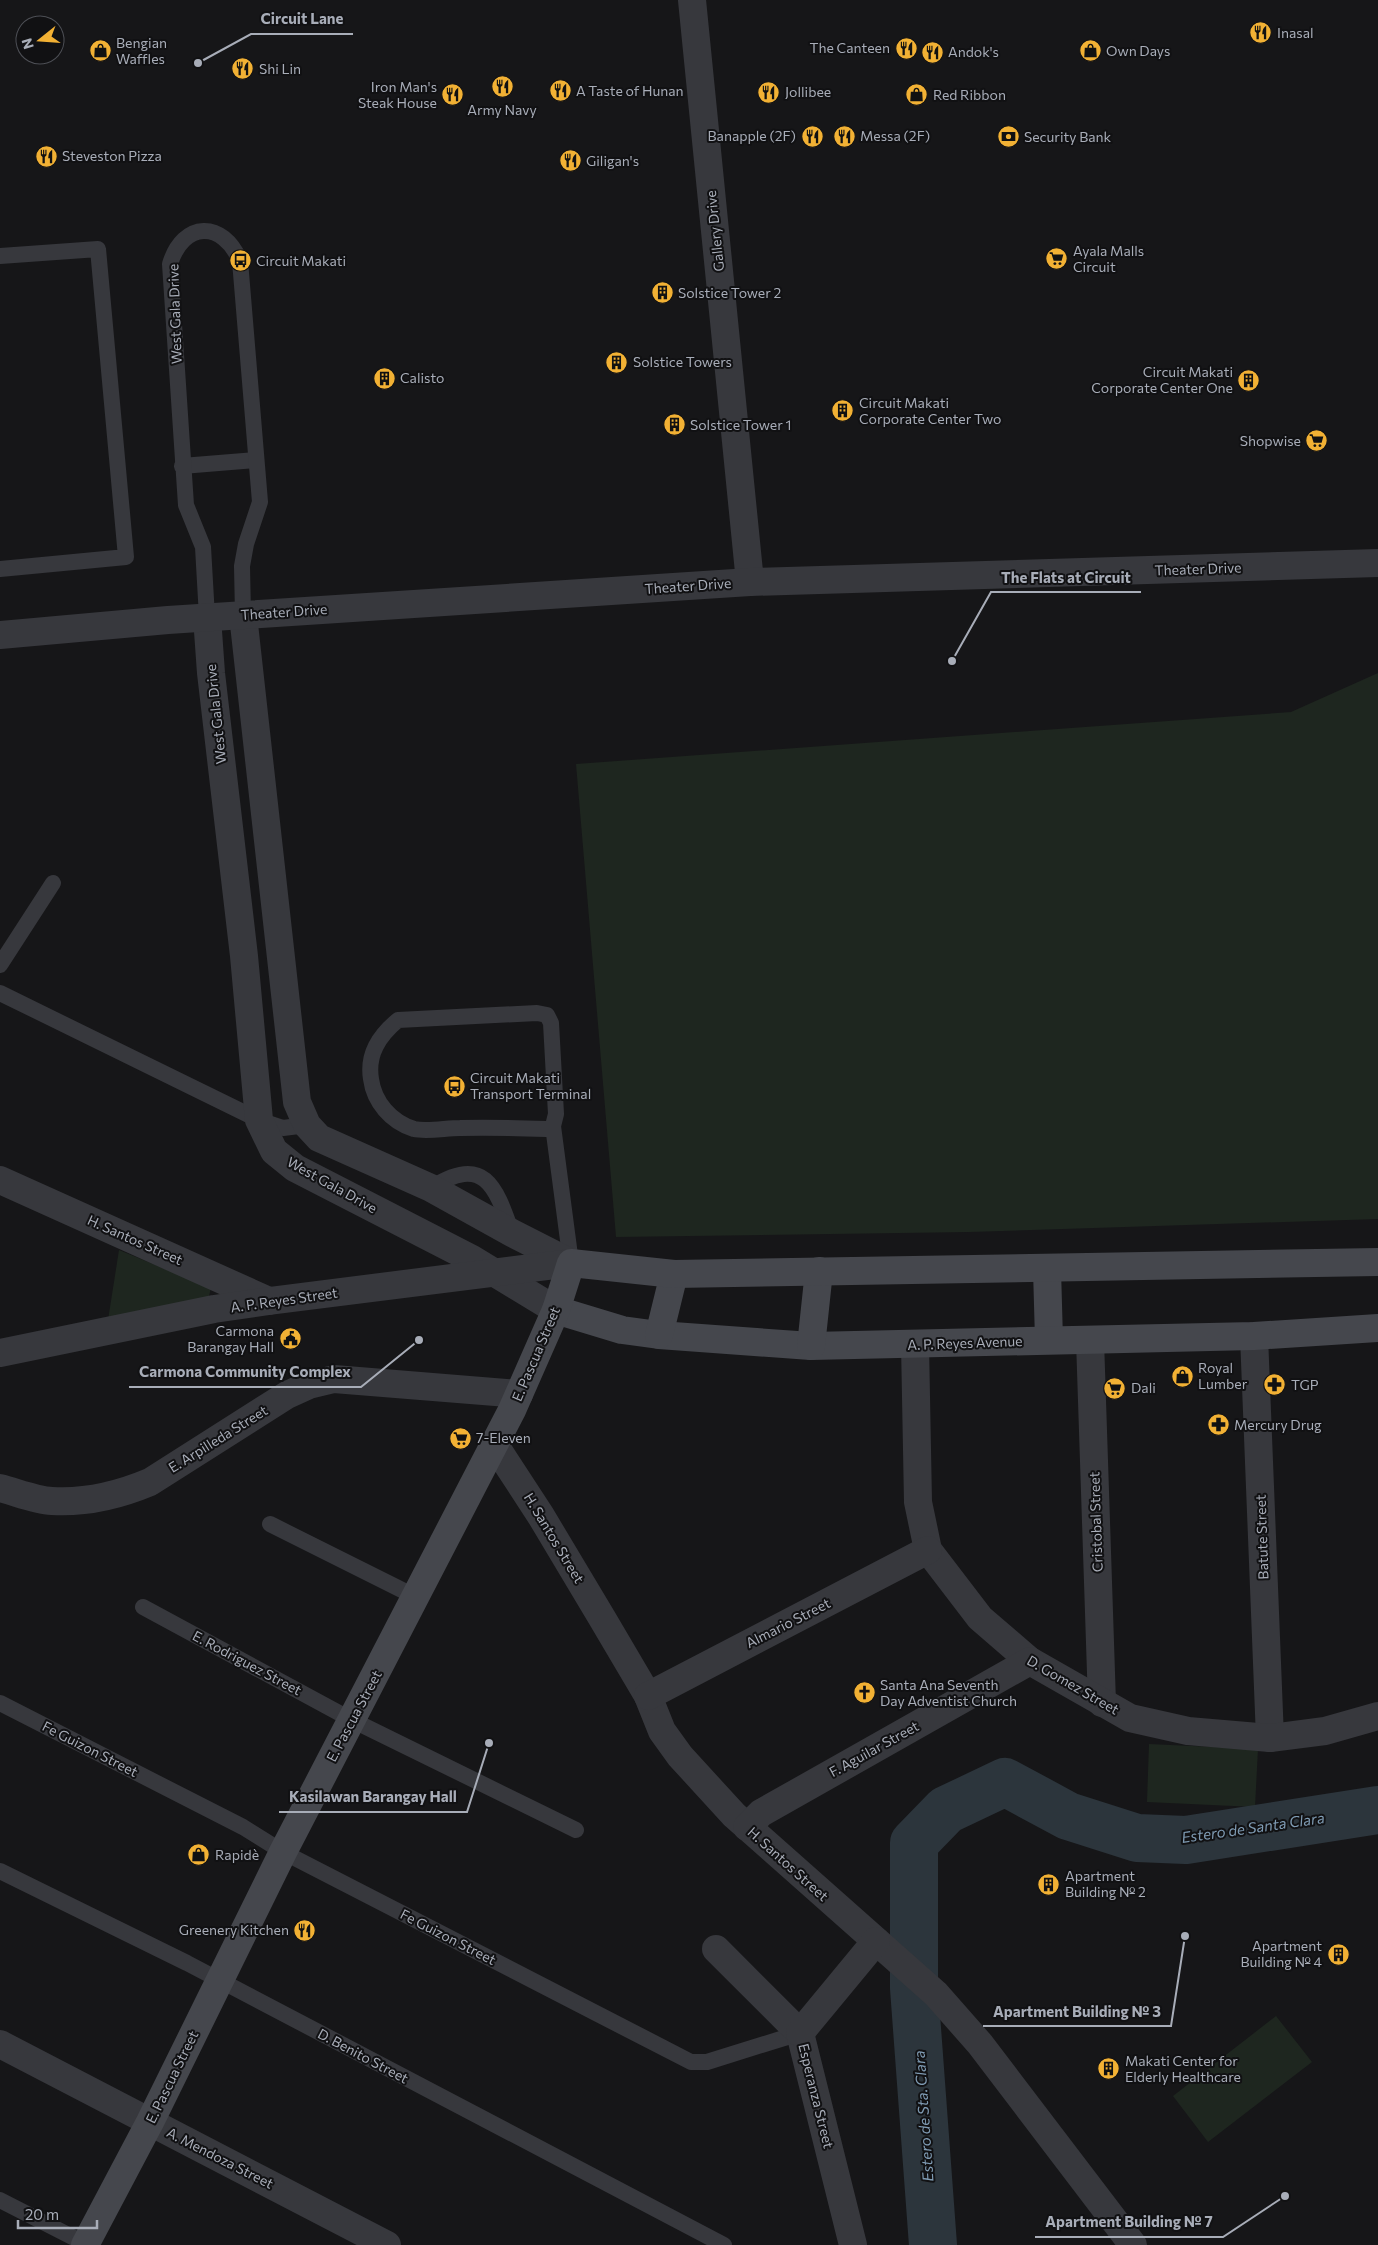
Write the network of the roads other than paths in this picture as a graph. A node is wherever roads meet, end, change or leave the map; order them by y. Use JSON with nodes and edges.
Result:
{"nodes":[{"id":1,"x":692,"y":0,"type":"edge"},
{"id":2,"x":0,"y":256,"type":"edge"},
{"id":3,"x":256,"y":460,"type":"junction"},
{"id":4,"x":182,"y":466,"type":"junction"},
{"id":5,"x":1378,"y":563,"type":"edge"},
{"id":6,"x":0,"y":569,"type":"edge"},
{"id":7,"x":750,"y":582,"type":"junction"},
{"id":8,"x":243,"y":615,"type":"junction"},
{"id":9,"x":207,"y":617,"type":"junction"},
{"id":10,"x":0,"y":635,"type":"edge"},
{"id":11,"x":271,"y":859,"type":"junction"},
{"id":12,"x":233,"y":862,"type":"junction"},
{"id":13,"x":53,"y":883,"type":"dead end"},
{"id":14,"x":281,"y":952,"type":"junction"},
{"id":15,"x":244,"y":956,"type":"junction"},
{"id":16,"x":0,"y":965,"type":"edge"},
{"id":17,"x":0,"y":993,"type":"edge"},
{"id":18,"x":259,"y":1120,"type":"junction"},
{"id":19,"x":307,"y":1125,"type":"junction"},
{"id":20,"x":553,"y":1126,"type":"junction"},
{"id":21,"x":0,"y":1180,"type":"edge"},
{"id":22,"x":571,"y":1262,"type":"junction"},
{"id":23,"x":1378,"y":1262,"type":"edge"},
{"id":24,"x":1047,"y":1269,"type":"junction"},
{"id":25,"x":819,"y":1271,"type":"junction"},
{"id":26,"x":496,"y":1274,"type":"junction"},
{"id":27,"x":674,"y":1274,"type":"junction"},
{"id":28,"x":269,"y":1301,"type":"junction"},
{"id":29,"x":556,"y":1310,"type":"junction"},
{"id":30,"x":1378,"y":1328,"type":"edge"},
{"id":31,"x":659,"y":1335,"type":"junction"},
{"id":32,"x":1254,"y":1336,"type":"junction"},
{"id":33,"x":1049,"y":1340,"type":"junction"},
{"id":34,"x":1090,"y":1340,"type":"junction"},
{"id":35,"x":915,"y":1344,"type":"junction"},
{"id":36,"x":811,"y":1346,"type":"junction"},
{"id":37,"x":0,"y":1353,"type":"edge"},
{"id":38,"x":515,"y":1402,"type":"junction"},
{"id":39,"x":494,"y":1444,"type":"junction"},
{"id":40,"x":0,"y":1488,"type":"edge"},
{"id":41,"x":270,"y":1524,"type":"dead end"},
{"id":42,"x":928,"y":1550,"type":"junction"},
{"id":43,"x":416,"y":1597,"type":"junction"},
{"id":44,"x":143,"y":1607,"type":"dead end"},
{"id":45,"x":1030,"y":1661,"type":"junction"},
{"id":46,"x":648,"y":1696,"type":"junction"},
{"id":47,"x":0,"y":1702,"type":"edge"},
{"id":48,"x":1102,"y":1703,"type":"junction"},
{"id":49,"x":1378,"y":1716,"type":"edge"},
{"id":50,"x":352,"y":1720,"type":"junction"},
{"id":51,"x":1270,"y":1738,"type":"junction"},
{"id":52,"x":747,"y":1827,"type":"junction"},
{"id":53,"x":576,"y":1830,"type":"dead end"},
{"id":54,"x":283,"y":1852,"type":"junction"},
{"id":55,"x":0,"y":1871,"type":"edge"},
{"id":56,"x":876,"y":1941,"type":"junction"},
{"id":57,"x":716,"y":1949,"type":"dead end"},
{"id":58,"x":219,"y":1981,"type":"junction"},
{"id":59,"x":800,"y":2033,"type":"junction"},
{"id":60,"x":0,"y":2044,"type":"edge"},
{"id":61,"x":150,"y":2122,"type":"junction"},
{"id":62,"x":0,"y":2200,"type":"edge"},
{"id":63,"x":86,"y":2245,"type":"edge"},
{"id":64,"x":387,"y":2245,"type":"edge"},
{"id":65,"x":724,"y":2245,"type":"edge"},
{"id":66,"x":853,"y":2245,"type":"edge"},
{"id":67,"x":1133,"y":2245,"type":"edge"}],
"edges":[{"from":1,"to":7,"type":"street","name":"Gallery Drive"},
{"from":2,"to":6,"type":"lane"},
{"from":3,"to":4,"type":"lane"},
{"from":3,"to":4,"type":"lane","name":"West Gala Drive"},
{"from":3,"to":8,"type":"lane","name":"West Gala Drive"},
{"from":4,"to":9,"type":"lane","name":"West Gala Drive"},
{"from":5,"to":7,"type":"street","name":"Theater Drive"},
{"from":7,"to":8,"type":"street","name":"Theater Drive"},
{"from":8,"to":9,"type":"street","name":"Theater Drive"},
{"from":8,"to":11,"type":"street","name":"West Gala Drive"},
{"from":9,"to":10,"type":"street","name":"Theater Drive"},
{"from":9,"to":12,"type":"street","name":"West Gala Drive"},
{"from":11,"to":12,"type":"street"},
{"from":11,"to":14,"type":"street","name":"West Gala Drive"},
{"from":12,"to":15,"type":"street","name":"West Gala Drive"},
{"from":13,"to":16,"type":"lane"},
{"from":14,"to":15,"type":"street"},
{"from":14,"to":19,"type":"street","name":"West Gala Drive"},
{"from":15,"to":18,"type":"street","name":"West Gala Drive"},
{"from":17,"to":18,"type":"lane"},
{"from":18,"to":19,"type":"lane"},
{"from":18,"to":26,"type":"street","name":"West Gala Drive"},
{"from":19,"to":22,"type":"street","name":"West Gala Drive"},
{"from":20,"to":20,"type":"lane"},
{"from":20,"to":22,"type":"lane"},
{"from":21,"to":28,"type":"street","name":"H. Santos Street"},
{"from":22,"to":26,"type":"street","name":"A. P. Reyes Street"},
{"from":22,"to":27,"type":"street"},
{"from":22,"to":29,"type":"street","name":"E. Pascua Street"},
{"from":23,"to":24,"type":"street"},
{"from":24,"to":25,"type":"street"},
{"from":24,"to":33,"type":"street"},
{"from":25,"to":27,"type":"street"},
{"from":25,"to":36,"type":"street"},
{"from":26,"to":28,"type":"street","name":"A. P. Reyes Street"},
{"from":26,"to":29,"type":"street","name":"West Gala Drive"},
{"from":27,"to":31,"type":"street"},
{"from":28,"to":37,"type":"street","name":"A. P. Reyes Street"},
{"from":29,"to":31,"type":"street","name":"A. P. Reyes Avenue"},
{"from":29,"to":38,"type":"street","name":"E. Pascua Street"},
{"from":30,"to":32,"type":"street","name":"A. P. Reyes Avenue"},
{"from":31,"to":36,"type":"street","name":"A. P. Reyes Avenue"},
{"from":32,"to":34,"type":"street","name":"A. P. Reyes Avenue"},
{"from":32,"to":51,"type":"street","name":"Batute Street"},
{"from":33,"to":34,"type":"street","name":"A. P. Reyes Avenue"},
{"from":33,"to":35,"type":"street","name":"A. P. Reyes Avenue"},
{"from":34,"to":48,"type":"street","name":"Cristobal Street"},
{"from":35,"to":36,"type":"street","name":"A. P. Reyes Avenue"},
{"from":35,"to":42,"type":"street","name":"D. Gomez Street"},
{"from":38,"to":39,"type":"street","name":"E. Pascua Street"},
{"from":38,"to":40,"type":"street","name":"E. Arpilleda Street"},
{"from":39,"to":43,"type":"street","name":"E. Pascua Street"},
{"from":39,"to":46,"type":"street","name":"H. Santos Street"},
{"from":41,"to":43,"type":"lane"},
{"from":42,"to":45,"type":"street","name":"D. Gomez Street"},
{"from":42,"to":46,"type":"street","name":"Almario Street"},
{"from":43,"to":50,"type":"street","name":"E. Pascua Street"},
{"from":44,"to":50,"type":"lane","name":"E. Rodriguez Street"},
{"from":45,"to":48,"type":"street","name":"D. Gomez Street"},
{"from":45,"to":52,"type":"street","name":"F. Aguilar Street"},
{"from":46,"to":52,"type":"street","name":"H. Santos Street"},
{"from":47,"to":54,"type":"lane","name":"Fe Guizon Street"},
{"from":48,"to":51,"type":"street","name":"D. Gomez Street"},
{"from":49,"to":51,"type":"street","name":"D. Gomez Street"},
{"from":50,"to":53,"type":"lane","name":"E. Rodriguez Street"},
{"from":50,"to":54,"type":"street","name":"E. Pascua Street"},
{"from":52,"to":56,"type":"street","name":"H. Santos Street"},
{"from":54,"to":58,"type":"street","name":"E. Pascua Street"},
{"from":54,"to":59,"type":"lane","name":"Fe Guizon Street"},
{"from":55,"to":58,"type":"lane","name":"D. Benito Street"},
{"from":56,"to":59,"type":"street"},
{"from":56,"to":67,"type":"street","name":"H. Santos Street"},
{"from":57,"to":59,"type":"street","name":"Esperanza Street"},
{"from":58,"to":61,"type":"street","name":"E. Pascua Street"},
{"from":58,"to":65,"type":"lane","name":"D. Benito Street"},
{"from":59,"to":66,"type":"street","name":"Esperanza Street"},
{"from":60,"to":61,"type":"street","name":"A. Mendoza Street"},
{"from":61,"to":63,"type":"street","name":"E. Pascua Street"},
{"from":61,"to":64,"type":"street","name":"A. Mendoza Street"},
{"from":62,"to":63,"type":"lane"}]}
